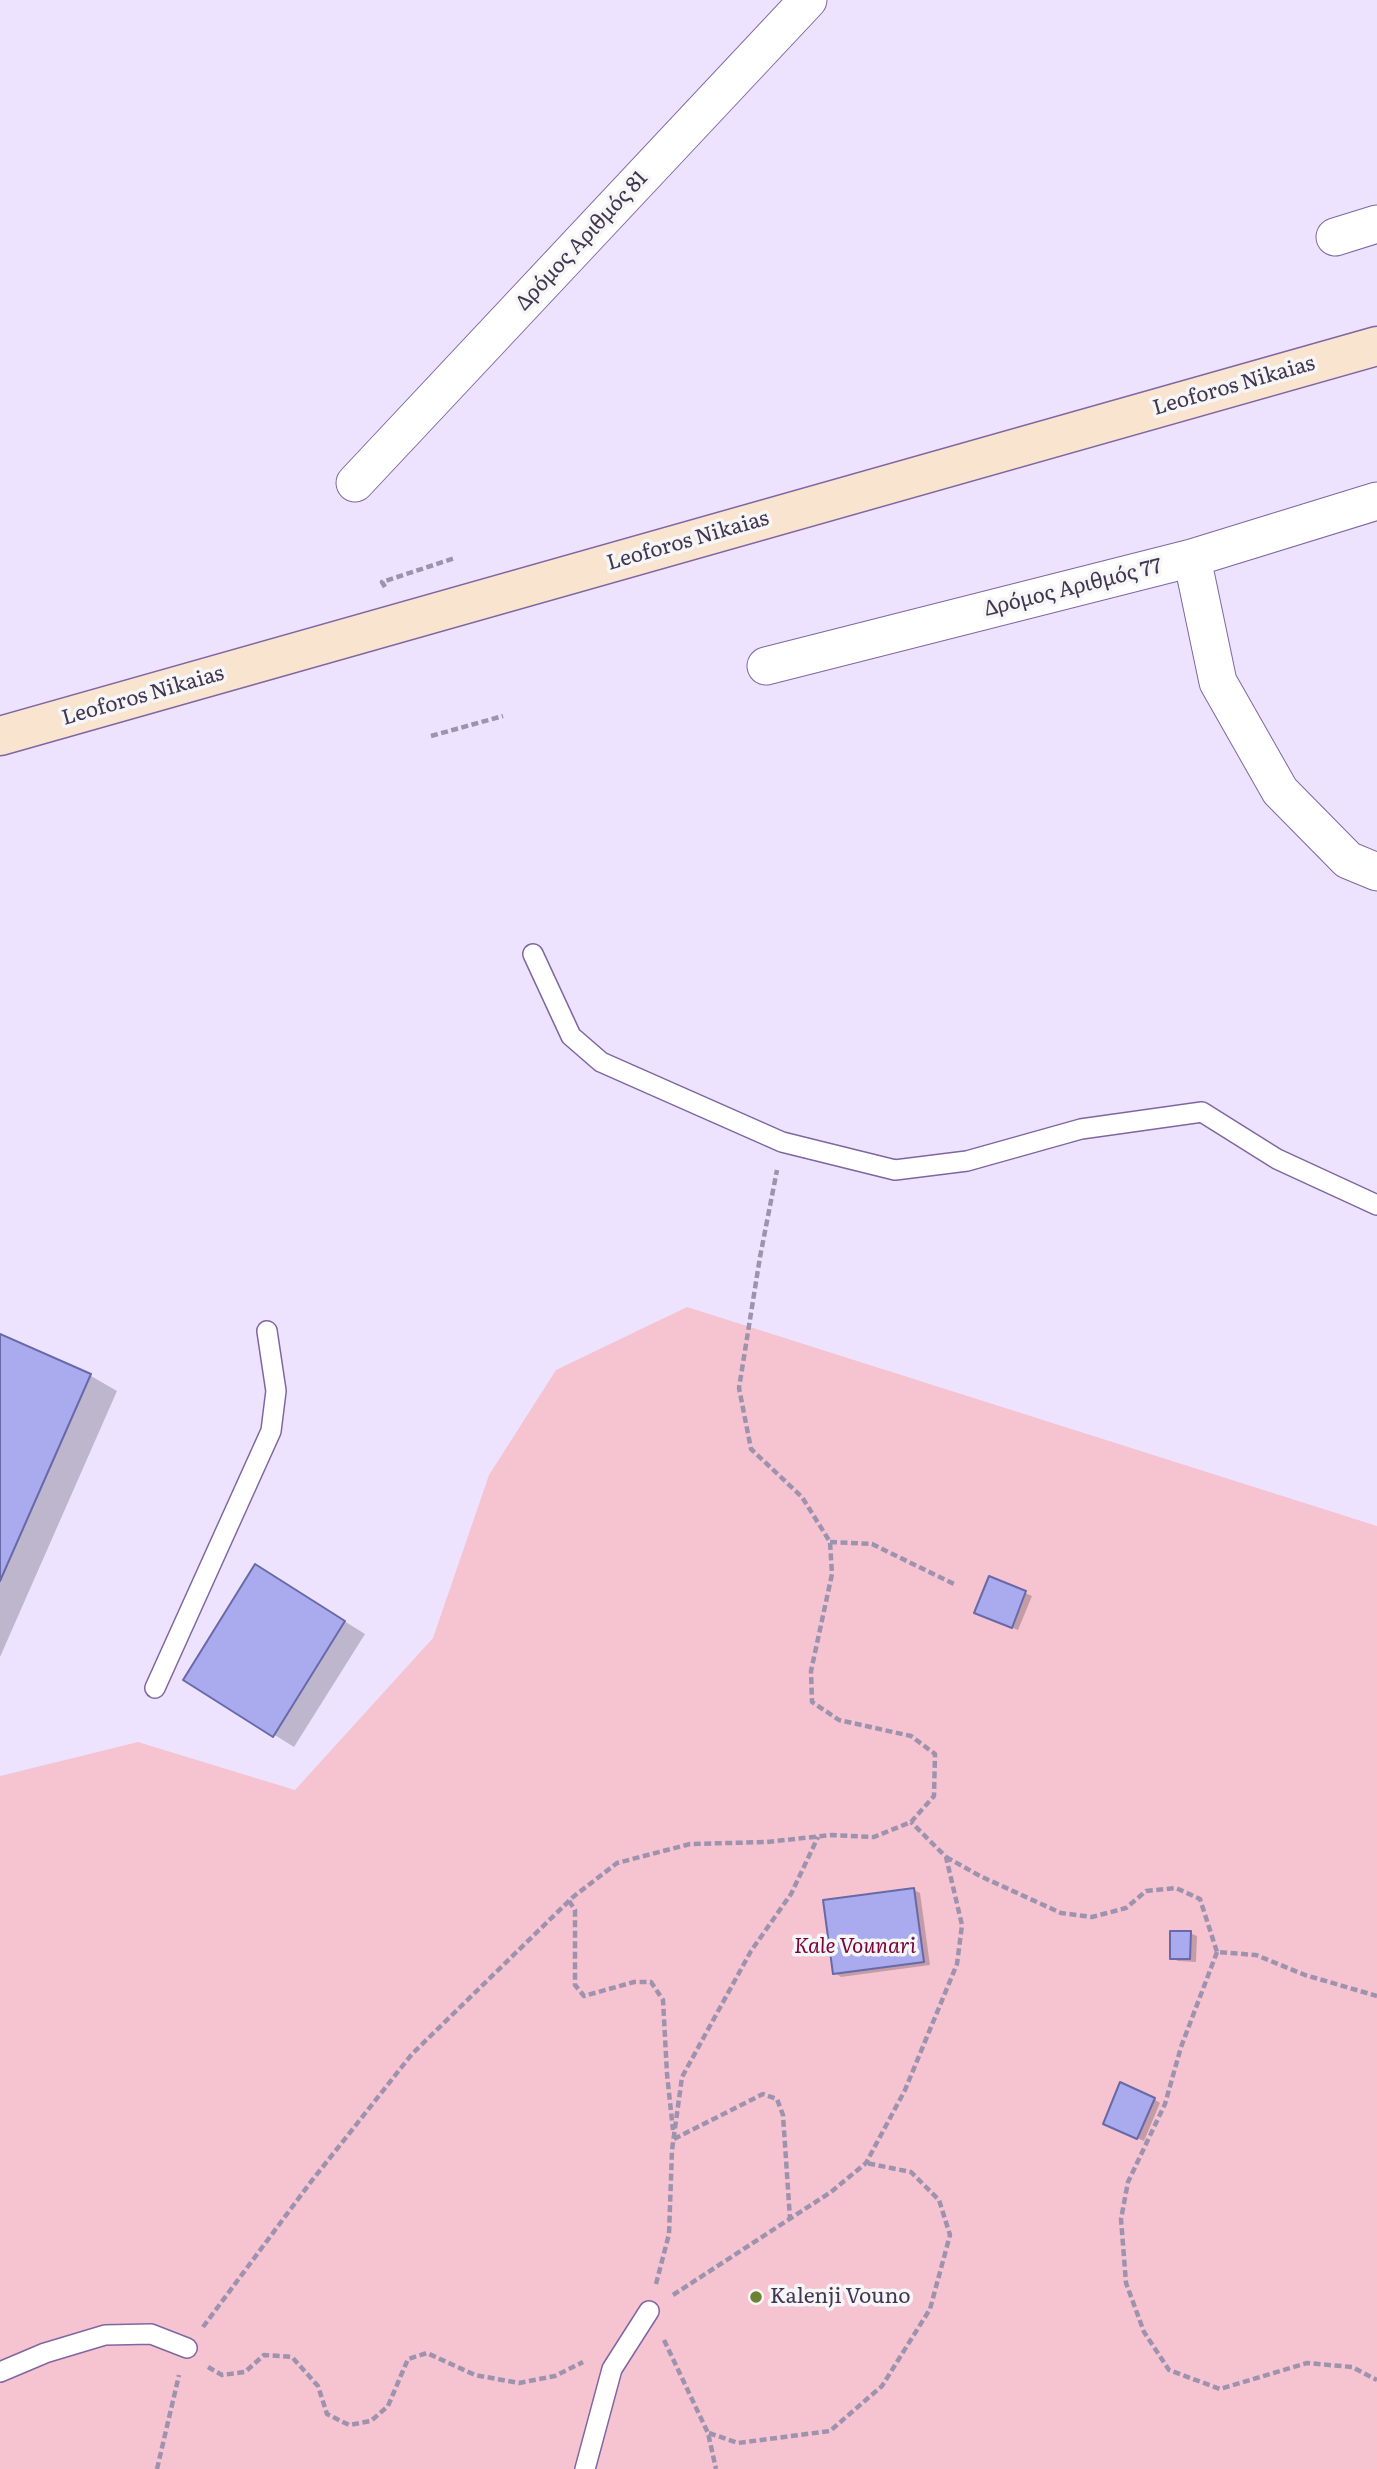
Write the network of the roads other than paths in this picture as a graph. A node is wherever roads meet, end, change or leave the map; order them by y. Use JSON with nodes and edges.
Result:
{"nodes":[{"id":1,"x":808,"y":0,"type":"edge"},
{"id":2,"x":1377,"y":224,"type":"edge"},
{"id":3,"x":1335,"y":237,"type":"dead end"},
{"id":4,"x":1377,"y":346,"type":"edge"},
{"id":5,"x":355,"y":483,"type":"dead end"},
{"id":6,"x":1377,"y":501,"type":"edge"},
{"id":7,"x":1192,"y":558,"type":"junction"},
{"id":8,"x":766,"y":666,"type":"dead end"},
{"id":9,"x":0,"y":736,"type":"edge"},
{"id":10,"x":1377,"y":872,"type":"edge"},
{"id":11,"x":533,"y":954,"type":"dead end"},
{"id":12,"x":1377,"y":1205,"type":"edge"},
{"id":13,"x":267,"y":1331,"type":"dead end"},
{"id":14,"x":155,"y":1688,"type":"dead end"},
{"id":15,"x":649,"y":2311,"type":"road end"},
{"id":16,"x":187,"y":2348,"type":"road end"},
{"id":17,"x":0,"y":2372,"type":"edge"},
{"id":18,"x":585,"y":2469,"type":"edge"}],
"edges":[{"from":1,"to":5,"type":"street","name":"Δρόμος Αριθμός 81"},
{"from":2,"to":3,"type":"street"},
{"from":4,"to":9,"type":"main road","name":"Leoforos Nikaias"},
{"from":6,"to":7,"type":"street","name":"Δρόμος Αριθμός 77"},
{"from":7,"to":8,"type":"street","name":"Δρόμος Αριθμός 77"},
{"from":7,"to":10,"type":"street"},
{"from":11,"to":12,"type":"lane"},
{"from":13,"to":14,"type":"lane"},
{"from":15,"to":18,"type":"lane"},
{"from":16,"to":17,"type":"lane"}]}
